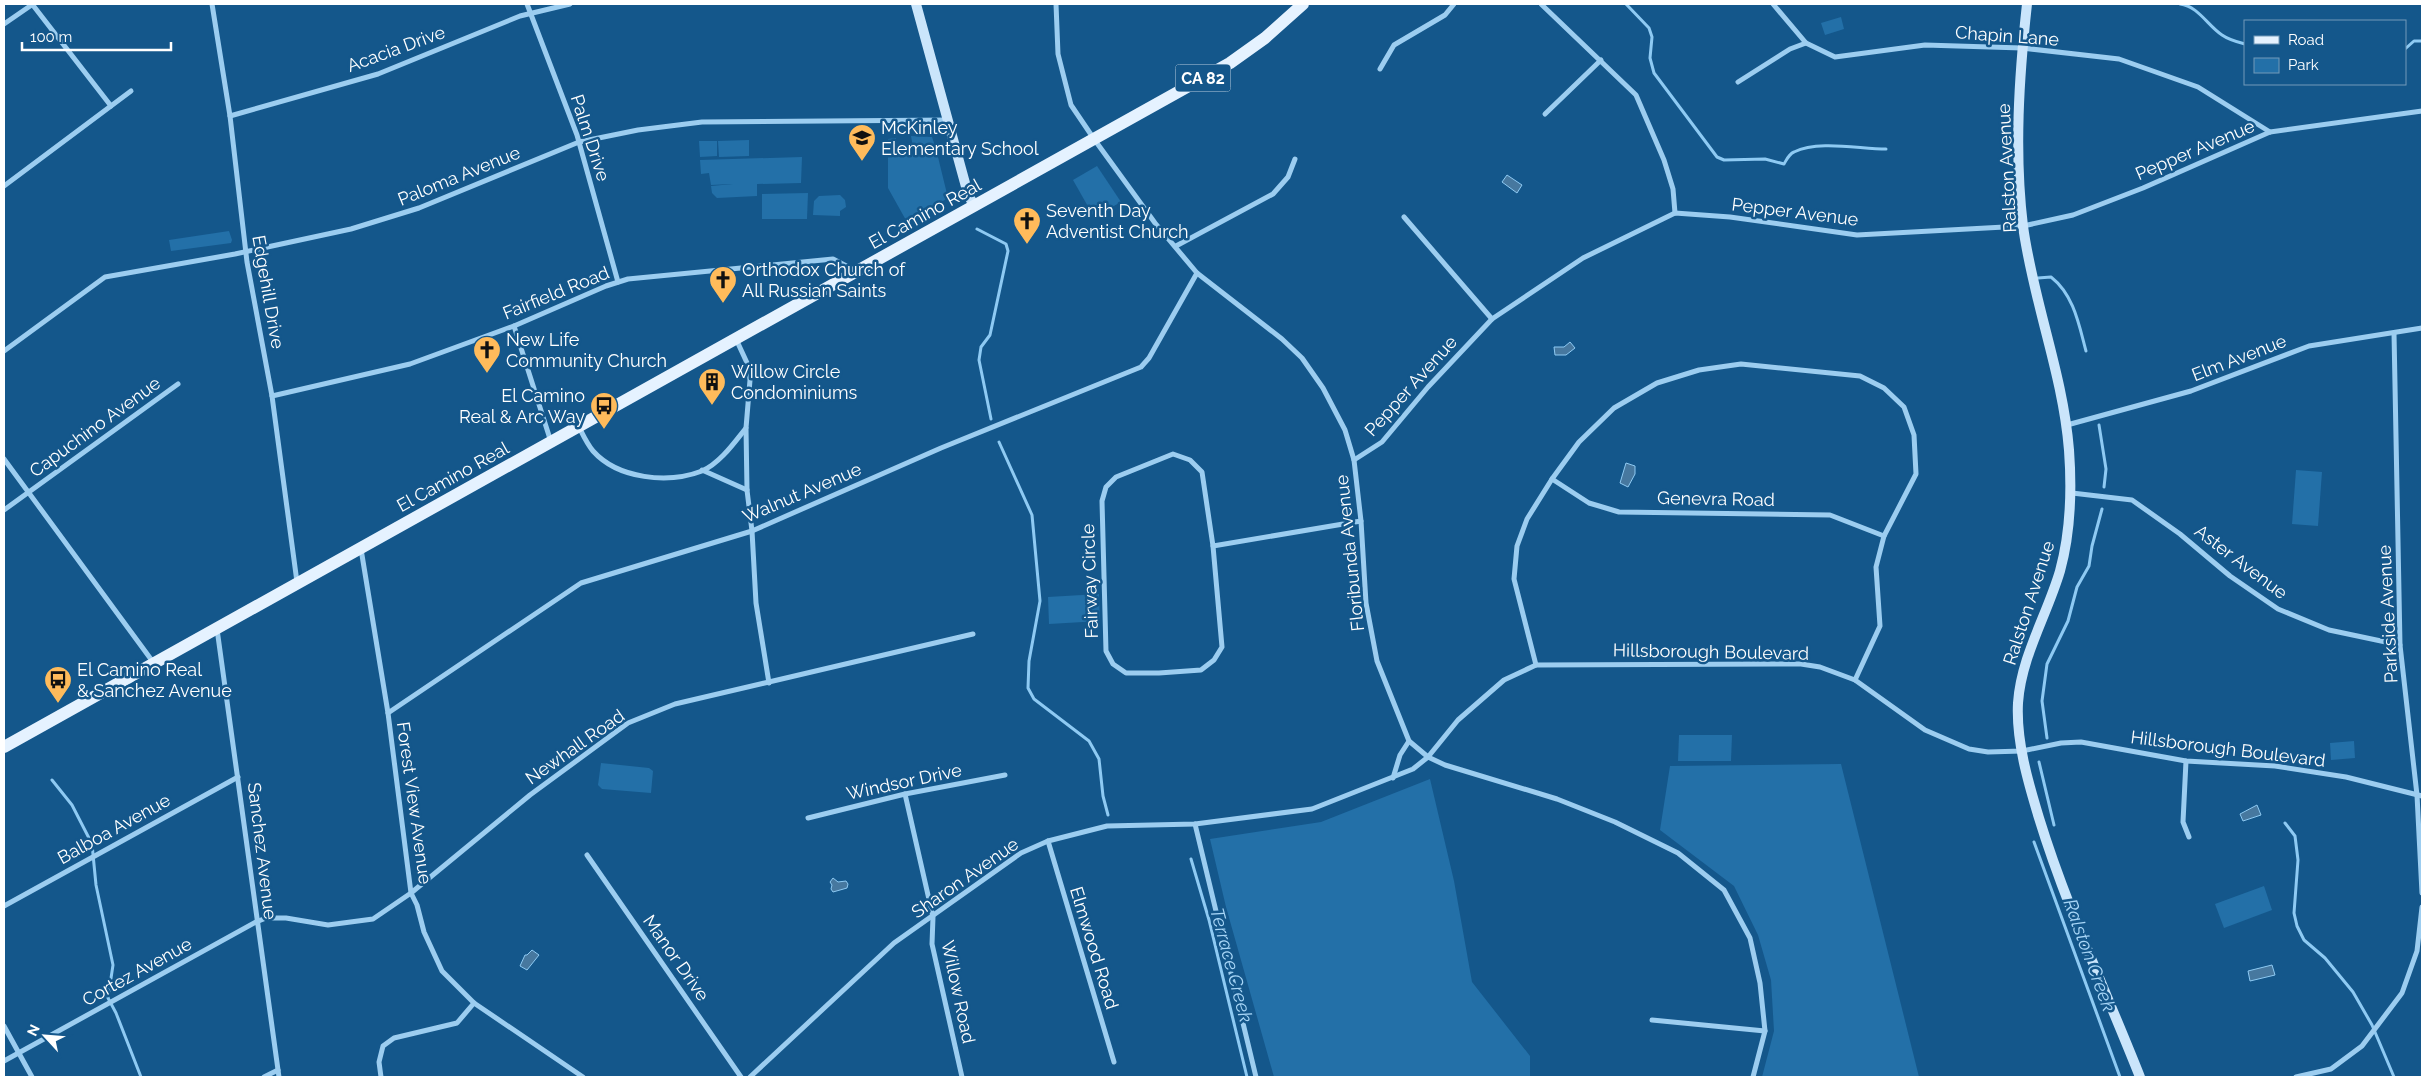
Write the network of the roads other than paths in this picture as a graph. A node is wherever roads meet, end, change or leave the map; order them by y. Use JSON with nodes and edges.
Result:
{"nodes":[{"id":1,"x":32,"y":4,"type":"edge"},
{"id":2,"x":212,"y":4,"type":"edge"},
{"id":3,"x":527,"y":4,"type":"edge"},
{"id":4,"x":570,"y":4,"type":"edge"},
{"id":5,"x":916,"y":4,"type":"edge"},
{"id":6,"x":1056,"y":4,"type":"edge"},
{"id":7,"x":1303,"y":4,"type":"edge"},
{"id":8,"x":1454,"y":4,"type":"edge"},
{"id":9,"x":1541,"y":4,"type":"edge"},
{"id":10,"x":1773,"y":4,"type":"edge"},
{"id":11,"x":2027,"y":4,"type":"edge"},
{"id":12,"x":532,"y":13,"type":"junction"},
{"id":13,"x":4,"y":24,"type":"edge"},
{"id":14,"x":1806,"y":43,"type":"junction"},
{"id":15,"x":2022,"y":48,"type":"junction"},
{"id":16,"x":1601,"y":60,"type":"junction"},
{"id":17,"x":1380,"y":69,"type":"dead end"},
{"id":18,"x":1738,"y":82,"type":"dead end"},
{"id":19,"x":131,"y":91,"type":"dead end"},
{"id":20,"x":111,"y":106,"type":"junction"},
{"id":21,"x":2422,"y":111,"type":"edge"},
{"id":22,"x":1545,"y":114,"type":"dead end"},
{"id":23,"x":230,"y":116,"type":"junction"},
{"id":24,"x":949,"y":120,"type":"junction"},
{"id":25,"x":2270,"y":132,"type":"junction"},
{"id":26,"x":1094,"y":139,"type":"junction"},
{"id":27,"x":579,"y":142,"type":"junction"},
{"id":28,"x":1295,"y":158,"type":"dead end"},
{"id":29,"x":4,"y":186,"type":"edge"},
{"id":30,"x":974,"y":206,"type":"junction"},
{"id":31,"x":1675,"y":213,"type":"junction"},
{"id":32,"x":1404,"y":218,"type":"dead end"},
{"id":33,"x":2023,"y":226,"type":"junction"},
{"id":34,"x":1176,"y":246,"type":"junction"},
{"id":35,"x":246,"y":252,"type":"junction"},
{"id":36,"x":856,"y":272,"type":"junction"},
{"id":37,"x":1197,"y":273,"type":"junction"},
{"id":38,"x":618,"y":282,"type":"junction"},
{"id":39,"x":1492,"y":319,"type":"junction"},
{"id":40,"x":514,"y":326,"type":"junction"},
{"id":41,"x":2422,"y":328,"type":"edge"},
{"id":42,"x":2394,"y":333,"type":"junction"},
{"id":43,"x":736,"y":339,"type":"junction"},
{"id":44,"x":4,"y":351,"type":"edge"},
{"id":45,"x":178,"y":384,"type":"dead end"},
{"id":46,"x":272,"y":396,"type":"junction"},
{"id":47,"x":2067,"y":425,"type":"junction"},
{"id":48,"x":578,"y":427,"type":"junction"},
{"id":49,"x":746,"y":428,"type":"junction"},
{"id":50,"x":551,"y":442,"type":"junction"},
{"id":51,"x":4,"y":459,"type":"edge"},
{"id":52,"x":1354,"y":460,"type":"junction"},
{"id":53,"x":702,"y":470,"type":"junction"},
{"id":54,"x":1552,"y":479,"type":"junction"},
{"id":55,"x":747,"y":490,"type":"junction"},
{"id":56,"x":28,"y":492,"type":"junction"},
{"id":57,"x":2072,"y":493,"type":"junction"},
{"id":58,"x":4,"y":510,"type":"edge"},
{"id":59,"x":1361,"y":521,"type":"junction"},
{"id":60,"x":752,"y":531,"type":"junction"},
{"id":61,"x":1884,"y":536,"type":"junction"},
{"id":62,"x":1213,"y":546,"type":"junction"},
{"id":63,"x":360,"y":548,"type":"junction"},
{"id":64,"x":297,"y":584,"type":"junction"},
{"id":65,"x":216,"y":629,"type":"junction"},
{"id":66,"x":972,"y":634,"type":"dead end"},
{"id":67,"x":2400,"y":645,"type":"junction"},
{"id":68,"x":154,"y":664,"type":"junction"},
{"id":69,"x":1536,"y":665,"type":"junction"},
{"id":70,"x":1856,"y":680,"type":"junction"},
{"id":71,"x":769,"y":683,"type":"junction"},
{"id":72,"x":388,"y":713,"type":"junction"},
{"id":73,"x":1409,"y":741,"type":"junction"},
{"id":74,"x":4,"y":747,"type":"edge"},
{"id":75,"x":2022,"y":751,"type":"junction"},
{"id":76,"x":1428,"y":757,"type":"junction"},
{"id":77,"x":2186,"y":761,"type":"junction"},
{"id":78,"x":1005,"y":775,"type":"dead end"},
{"id":79,"x":238,"y":777,"type":"junction"},
{"id":80,"x":1394,"y":778,"type":"junction"},
{"id":81,"x":905,"y":794,"type":"junction"},
{"id":82,"x":2420,"y":796,"type":"edge"},
{"id":83,"x":808,"y":818,"type":"dead end"},
{"id":84,"x":1195,"y":824,"type":"junction"},
{"id":85,"x":2189,"y":837,"type":"dead end"},
{"id":86,"x":1048,"y":841,"type":"junction"},
{"id":87,"x":587,"y":855,"type":"dead end"},
{"id":88,"x":411,"y":893,"type":"junction"},
{"id":89,"x":2422,"y":893,"type":"edge"},
{"id":90,"x":4,"y":906,"type":"edge"},
{"id":91,"x":2422,"y":907,"type":"edge"},
{"id":92,"x":933,"y":917,"type":"junction"},
{"id":93,"x":256,"y":922,"type":"junction"},
{"id":94,"x":474,"y":1003,"type":"junction"},
{"id":95,"x":1652,"y":1020,"type":"dead end"},
{"id":96,"x":4,"y":1026,"type":"edge"},
{"id":97,"x":1765,"y":1031,"type":"junction"},
{"id":98,"x":18,"y":1053,"type":"junction"},
{"id":99,"x":4,"y":1061,"type":"edge"},
{"id":100,"x":1114,"y":1062,"type":"dead end"},
{"id":101,"x":278,"y":1070,"type":"junction"},
{"id":102,"x":32,"y":1077,"type":"edge"},
{"id":103,"x":264,"y":1077,"type":"edge"},
{"id":104,"x":279,"y":1077,"type":"edge"},
{"id":105,"x":381,"y":1077,"type":"edge"},
{"id":106,"x":583,"y":1077,"type":"edge"},
{"id":107,"x":741,"y":1077,"type":"edge"},
{"id":108,"x":750,"y":1077,"type":"edge"},
{"id":109,"x":962,"y":1077,"type":"edge"},
{"id":110,"x":1256,"y":1077,"type":"edge"},
{"id":111,"x":1753,"y":1077,"type":"edge"},
{"id":112,"x":2140,"y":1077,"type":"edge"},
{"id":113,"x":2296,"y":1077,"type":"edge"}],
"edges":[{"from":1,"to":13,"type":"street"},
{"from":1,"to":20,"type":"street"},
{"from":2,"to":23,"type":"street","name":"Edgehill Drive"},
{"from":3,"to":12,"type":"street","name":"Palm Drive"},
{"from":4,"to":12,"type":"street","name":"Acacia Drive"},
{"from":5,"to":24,"type":"street"},
{"from":6,"to":26,"type":"street","name":"Floribunda Avenue"},
{"from":7,"to":26,"type":"main road","name":"El Camino Real","number":"CA 82"},
{"from":8,"to":17,"type":"street"},
{"from":9,"to":16,"type":"street"},
{"from":10,"to":14,"type":"street"},
{"from":11,"to":15,"type":"street","name":"Ralston Avenue"},
{"from":12,"to":23,"type":"street","name":"Acacia Drive"},
{"from":12,"to":27,"type":"street","name":"Palm Drive"},
{"from":14,"to":15,"type":"street","name":"Chapin Lane"},
{"from":14,"to":18,"type":"street"},
{"from":15,"to":25,"type":"street","name":"Chapin Lane"},
{"from":15,"to":33,"type":"street","name":"Ralston Avenue"},
{"from":16,"to":22,"type":"street"},
{"from":16,"to":31,"type":"street"},
{"from":19,"to":20,"type":"street"},
{"from":20,"to":29,"type":"street"},
{"from":21,"to":25,"type":"street","name":"Pepper Avenue"},
{"from":23,"to":35,"type":"street","name":"Edgehill Drive"},
{"from":24,"to":27,"type":"street","name":"Paloma Avenue"},
{"from":24,"to":30,"type":"street"},
{"from":25,"to":33,"type":"street","name":"Pepper Avenue"},
{"from":26,"to":30,"type":"main road","name":"El Camino Real","number":"CA 82"},
{"from":26,"to":34,"type":"street","name":"Floribunda Avenue"},
{"from":27,"to":35,"type":"street","name":"Paloma Avenue"},
{"from":27,"to":38,"type":"street","name":"Palm Drive"},
{"from":28,"to":34,"type":"street"},
{"from":30,"to":36,"type":"main road","name":"El Camino Real","number":"CA 82"},
{"from":31,"to":33,"type":"street","name":"Pepper Avenue"},
{"from":31,"to":39,"type":"street","name":"Pepper Avenue"},
{"from":32,"to":39,"type":"street"},
{"from":33,"to":47,"type":"street","name":"Ralston Avenue"},
{"from":34,"to":37,"type":"street","name":"Floribunda Avenue"},
{"from":35,"to":44,"type":"street","name":"Paloma Avenue"},
{"from":35,"to":46,"type":"street","name":"Edgehill Drive"},
{"from":36,"to":38,"type":"street","name":"Fairfield Road"},
{"from":36,"to":43,"type":"main road","name":"El Camino Real","number":"CA 82"},
{"from":37,"to":52,"type":"street","name":"Floribunda Avenue"},
{"from":37,"to":60,"type":"street","name":"Walnut Avenue"},
{"from":38,"to":40,"type":"street","name":"Fairfield Road"},
{"from":39,"to":52,"type":"street","name":"Pepper Avenue"},
{"from":40,"to":46,"type":"street","name":"Fairfield Road"},
{"from":40,"to":50,"type":"street"},
{"from":41,"to":42,"type":"street","name":"Elm Avenue"},
{"from":42,"to":47,"type":"street","name":"Elm Avenue"},
{"from":42,"to":67,"type":"street","name":"Parkside Avenue"},
{"from":43,"to":48,"type":"main road","name":"El Camino Real","number":"CA 82"},
{"from":43,"to":49,"type":"street"},
{"from":45,"to":56,"type":"street","name":"Capuchino Avenue"},
{"from":46,"to":64,"type":"street","name":"Edgehill Drive"},
{"from":47,"to":57,"type":"street","name":"Ralston Avenue"},
{"from":48,"to":50,"type":"main road","name":"El Camino Real","number":"CA 82"},
{"from":48,"to":53,"type":"street"},
{"from":49,"to":53,"type":"street"},
{"from":49,"to":55,"type":"street"},
{"from":50,"to":63,"type":"main road","name":"El Camino Real","number":"CA 82"},
{"from":51,"to":56,"type":"street"},
{"from":52,"to":59,"type":"street","name":"Floribunda Avenue"},
{"from":53,"to":55,"type":"street"},
{"from":54,"to":61,"type":"street","name":"Genevra Road"},
{"from":54,"to":61,"type":"street"},
{"from":54,"to":69,"type":"street"},
{"from":55,"to":60,"type":"street"},
{"from":56,"to":58,"type":"street","name":"Capuchino Avenue"},
{"from":56,"to":68,"type":"street"},
{"from":57,"to":67,"type":"street","name":"Aster Avenue"},
{"from":57,"to":75,"type":"street","name":"Ralston Avenue"},
{"from":59,"to":62,"type":"street"},
{"from":59,"to":73,"type":"street","name":"Floribunda Avenue"},
{"from":60,"to":71,"type":"street"},
{"from":60,"to":72,"type":"street","name":"Walnut Avenue"},
{"from":61,"to":70,"type":"street"},
{"from":62,"to":62,"type":"street","name":"Fairway Circle"},
{"from":63,"to":64,"type":"main road","name":"El Camino Real","number":"CA 82"},
{"from":63,"to":72,"type":"street","name":"Forest View Avenue"},
{"from":64,"to":65,"type":"main road","name":"El Camino Real","number":"CA 82"},
{"from":65,"to":68,"type":"main road","name":"El Camino Real","number":"CA 82"},
{"from":65,"to":79,"type":"street","name":"Sanchez Avenue"},
{"from":66,"to":71,"type":"street","name":"Newhall Road"},
{"from":67,"to":82,"type":"street","name":"Parkside Avenue"},
{"from":68,"to":74,"type":"main road","name":"El Camino Real","number":"CA 82"},
{"from":69,"to":70,"type":"street","name":"Hillsborough Boulevard"},
{"from":69,"to":76,"type":"street","name":"Hillsborough Boulevard"},
{"from":70,"to":75,"type":"street","name":"Hillsborough Boulevard"},
{"from":71,"to":88,"type":"street","name":"Newhall Road"},
{"from":72,"to":88,"type":"street","name":"Forest View Avenue"},
{"from":73,"to":76,"type":"street","name":"Floribunda Avenue"},
{"from":73,"to":80,"type":"street"},
{"from":75,"to":77,"type":"street","name":"Hillsborough Boulevard"},
{"from":75,"to":112,"type":"street","name":"Ralston Avenue"},
{"from":76,"to":80,"type":"street","name":"Sharon Avenue"},
{"from":76,"to":97,"type":"street","name":"Floribunda Avenue"},
{"from":77,"to":82,"type":"street","name":"Hillsborough Boulevard"},
{"from":77,"to":85,"type":"street"},
{"from":78,"to":81,"type":"street","name":"Windsor Drive"},
{"from":79,"to":90,"type":"street","name":"Balboa Avenue"},
{"from":79,"to":93,"type":"street","name":"Sanchez Avenue"},
{"from":80,"to":84,"type":"street","name":"Sharon Avenue"},
{"from":81,"to":83,"type":"street","name":"Windsor Drive"},
{"from":81,"to":92,"type":"street","name":"Willow Road"},
{"from":82,"to":89,"type":"street","name":"Parkside Avenue"},
{"from":84,"to":86,"type":"street","name":"Sharon Avenue"},
{"from":84,"to":110,"type":"street"},
{"from":86,"to":92,"type":"street","name":"Sharon Avenue"},
{"from":86,"to":100,"type":"street","name":"Elmwood Road"},
{"from":87,"to":107,"type":"street","name":"Manor Drive"},
{"from":88,"to":93,"type":"street","name":"Newhall Road"},
{"from":88,"to":94,"type":"street","name":"Forest View Avenue"},
{"from":91,"to":113,"type":"street"},
{"from":92,"to":108,"type":"street","name":"Sharon Avenue"},
{"from":92,"to":109,"type":"street","name":"Willow Road"},
{"from":93,"to":98,"type":"street","name":"Cortez Avenue"},
{"from":93,"to":101,"type":"street","name":"Sanchez Avenue"},
{"from":94,"to":105,"type":"street"},
{"from":94,"to":106,"type":"street","name":"Forest View Avenue"},
{"from":95,"to":97,"type":"street"},
{"from":96,"to":98,"type":"street"},
{"from":97,"to":111,"type":"street","name":"Floribunda Avenue"},
{"from":98,"to":99,"type":"street","name":"Cortez Avenue"},
{"from":98,"to":102,"type":"street"},
{"from":101,"to":103,"type":"street"},
{"from":101,"to":104,"type":"street","name":"Sanchez Avenue"}]}
